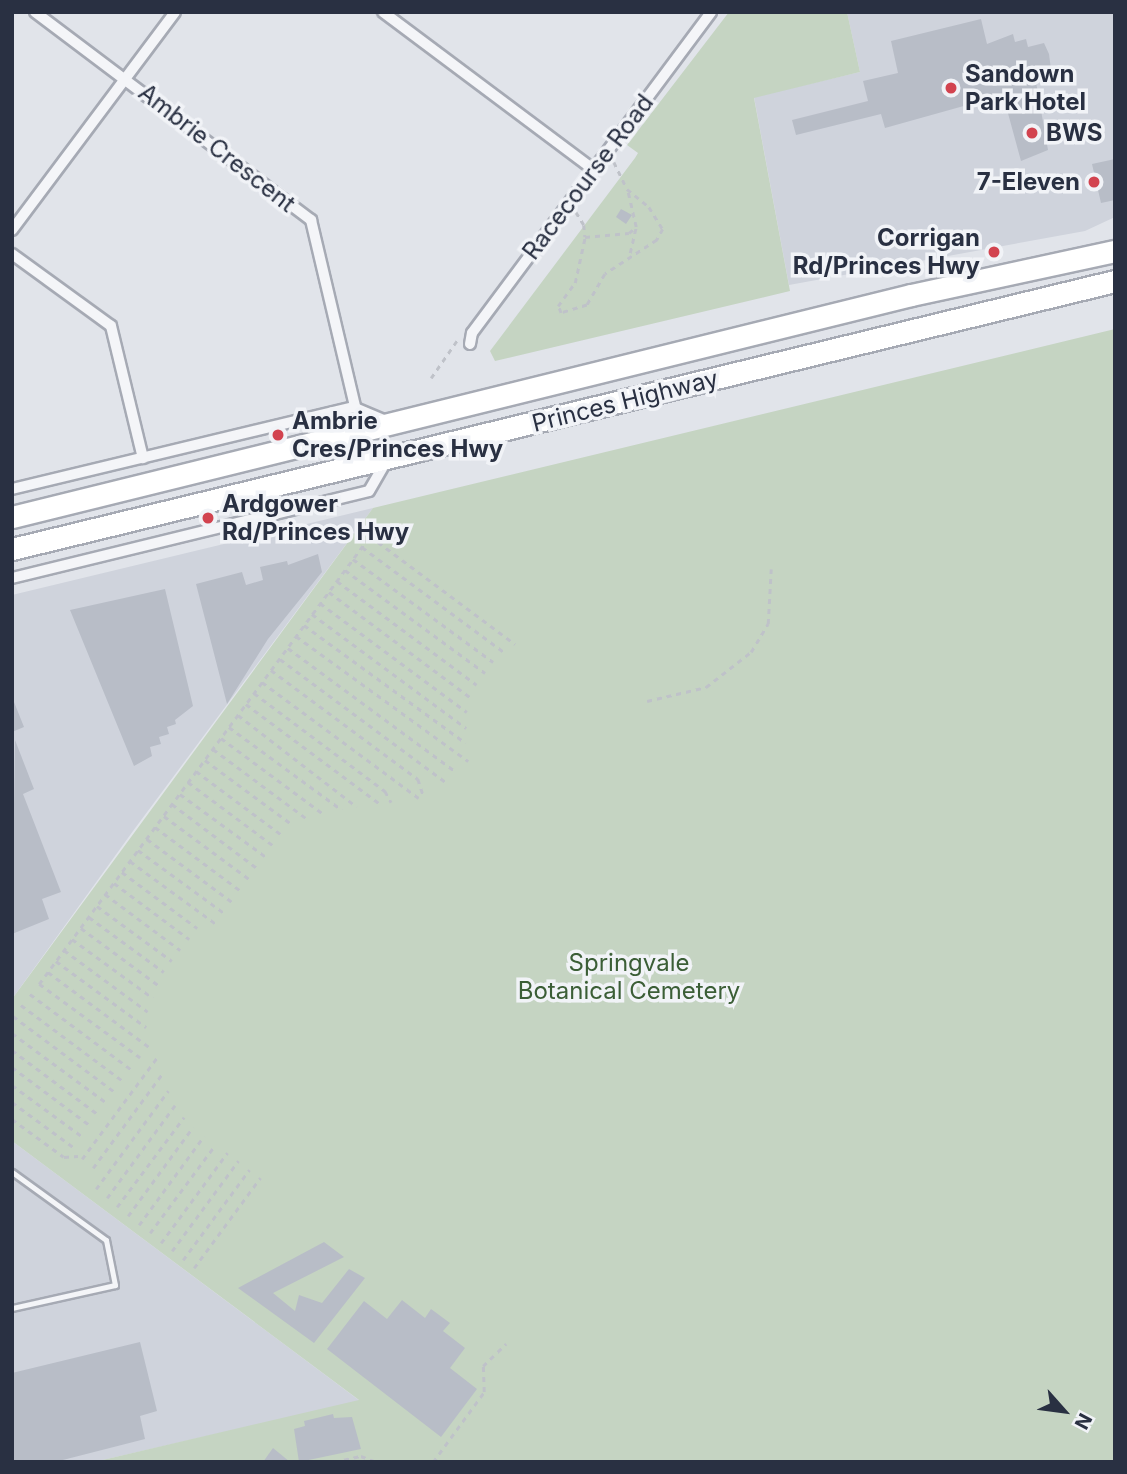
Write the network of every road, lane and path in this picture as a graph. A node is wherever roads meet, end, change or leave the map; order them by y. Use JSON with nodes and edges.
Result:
{"nodes":[{"id":1,"x":35,"y":12,"type":"edge"},
{"id":2,"x":175,"y":12,"type":"edge"},
{"id":3,"x":383,"y":12,"type":"edge"},
{"id":4,"x":711,"y":12,"type":"edge"},
{"id":5,"x":126,"y":78,"type":"junction"},
{"id":6,"x":607,"y":150,"type":"junction"},
{"id":7,"x":593,"y":169,"type":"junction"},
{"id":8,"x":627,"y":189,"type":"junction"},
{"id":9,"x":568,"y":203,"type":"junction"},
{"id":10,"x":636,"y":227,"type":"junction"},
{"id":11,"x":12,"y":230,"type":"edge"},
{"id":12,"x":585,"y":237,"type":"junction"},
{"id":13,"x":1115,"y":251,"type":"edge"},
{"id":14,"x":12,"y":254,"type":"edge"},
{"id":15,"x":628,"y":256,"type":"junction"},
{"id":16,"x":1115,"y":281,"type":"edge"},
{"id":17,"x":462,"y":334,"type":"dead end"},
{"id":18,"x":470,"y":344,"type":"dead end"},
{"id":19,"x":431,"y":378,"type":"dead end"},
{"id":20,"x":355,"y":406,"type":"junction"},
{"id":21,"x":393,"y":424,"type":"junction"},
{"id":22,"x":143,"y":458,"type":"junction"},
{"id":23,"x":388,"y":458,"type":"junction"},
{"id":24,"x":12,"y":489,"type":"edge"},
{"id":25,"x":12,"y":517,"type":"edge"},
{"id":26,"x":362,"y":547,"type":"junction"},
{"id":27,"x":12,"y":549,"type":"edge"},
{"id":28,"x":353,"y":559,"type":"junction"},
{"id":29,"x":771,"y":569,"type":"dead end"},
{"id":30,"x":345,"y":570,"type":"junction"},
{"id":31,"x":12,"y":578,"type":"edge"},
{"id":32,"x":337,"y":581,"type":"junction"},
{"id":33,"x":329,"y":592,"type":"junction"},
{"id":34,"x":320,"y":603,"type":"junction"},
{"id":35,"x":312,"y":614,"type":"junction"},
{"id":36,"x":304,"y":625,"type":"junction"},
{"id":37,"x":296,"y":636,"type":"junction"},
{"id":38,"x":515,"y":644,"type":"dead end"},
{"id":39,"x":288,"y":648,"type":"junction"},
{"id":40,"x":503,"y":652,"type":"dead end"},
{"id":41,"x":279,"y":659,"type":"junction"},
{"id":42,"x":493,"y":662,"type":"dead end"},
{"id":43,"x":271,"y":670,"type":"junction"},
{"id":44,"x":485,"y":673,"type":"dead end"},
{"id":45,"x":262,"y":682,"type":"junction"},
{"id":46,"x":477,"y":685,"type":"dead end"},
{"id":47,"x":254,"y":693,"type":"junction"},
{"id":48,"x":471,"y":698,"type":"dead end"},
{"id":49,"x":647,"y":701,"type":"dead end"},
{"id":50,"x":246,"y":704,"type":"junction"},
{"id":51,"x":467,"y":712,"type":"dead end"},
{"id":52,"x":238,"y":715,"type":"junction"},
{"id":53,"x":229,"y":727,"type":"junction"},
{"id":54,"x":466,"y":728,"type":"dead end"},
{"id":55,"x":221,"y":738,"type":"junction"},
{"id":56,"x":466,"y":743,"type":"dead end"},
{"id":57,"x":213,"y":749,"type":"junction"},
{"id":58,"x":205,"y":760,"type":"junction"},
{"id":59,"x":467,"y":761,"type":"dead end"},
{"id":60,"x":196,"y":771,"type":"junction"},
{"id":61,"x":454,"y":771,"type":"dead end"},
{"id":62,"x":188,"y":782,"type":"junction"},
{"id":63,"x":447,"y":783,"type":"dead end"},
{"id":64,"x":180,"y":794,"type":"junction"},
{"id":65,"x":424,"y":797,"type":"dead end"},
{"id":66,"x":419,"y":798,"type":"dead end"},
{"id":67,"x":391,"y":802,"type":"dead end"},
{"id":68,"x":172,"y":804,"type":"junction"},
{"id":69,"x":380,"y":804,"type":"dead end"},
{"id":70,"x":357,"y":807,"type":"dead end"},
{"id":71,"x":342,"y":810,"type":"dead end"},
{"id":72,"x":322,"y":813,"type":"dead end"},
{"id":73,"x":164,"y":816,"type":"junction"},
{"id":74,"x":306,"y":818,"type":"dead end"},
{"id":75,"x":293,"y":825,"type":"dead end"},
{"id":76,"x":155,"y":827,"type":"junction"},
{"id":77,"x":282,"y":835,"type":"dead end"},
{"id":78,"x":147,"y":839,"type":"junction"},
{"id":79,"x":274,"y":846,"type":"dead end"},
{"id":80,"x":138,"y":850,"type":"junction"},
{"id":81,"x":266,"y":857,"type":"dead end"},
{"id":82,"x":130,"y":861,"type":"junction"},
{"id":83,"x":257,"y":868,"type":"dead end"},
{"id":84,"x":122,"y":872,"type":"junction"},
{"id":85,"x":249,"y":879,"type":"dead end"},
{"id":86,"x":114,"y":883,"type":"junction"},
{"id":87,"x":241,"y":891,"type":"dead end"},
{"id":88,"x":105,"y":894,"type":"junction"},
{"id":89,"x":232,"y":902,"type":"dead end"},
{"id":90,"x":97,"y":906,"type":"junction"},
{"id":91,"x":224,"y":913,"type":"dead end"},
{"id":92,"x":89,"y":917,"type":"junction"},
{"id":93,"x":216,"y":924,"type":"dead end"},
{"id":94,"x":81,"y":928,"type":"junction"},
{"id":95,"x":197,"y":928,"type":"dead end"},
{"id":96,"x":72,"y":939,"type":"junction"},
{"id":97,"x":189,"y":939,"type":"dead end"},
{"id":98,"x":64,"y":950,"type":"junction"},
{"id":99,"x":180,"y":950,"type":"dead end"},
{"id":100,"x":56,"y":961,"type":"junction"},
{"id":101,"x":172,"y":961,"type":"dead end"},
{"id":102,"x":48,"y":972,"type":"junction"},
{"id":103,"x":164,"y":972,"type":"dead end"},
{"id":104,"x":158,"y":985,"type":"dead end"},
{"id":105,"x":30,"y":994,"type":"dead end"},
{"id":106,"x":153,"y":998,"type":"dead end"},
{"id":107,"x":21,"y":1005,"type":"dead end"},
{"id":108,"x":148,"y":1012,"type":"dead end"},
{"id":109,"x":13,"y":1016,"type":"edge"},
{"id":110,"x":146,"y":1027,"type":"dead end"},
{"id":111,"x":12,"y":1033,"type":"edge"},
{"id":112,"x":149,"y":1047,"type":"dead end"},
{"id":113,"x":12,"y":1050,"type":"edge"},
{"id":114,"x":159,"y":1055,"type":"dead end"},
{"id":115,"x":140,"y":1058,"type":"dead end"},
{"id":116,"x":12,"y":1067,"type":"edge"},
{"id":117,"x":132,"y":1070,"type":"dead end"},
{"id":118,"x":162,"y":1074,"type":"dead end"},
{"id":119,"x":124,"y":1081,"type":"dead end"},
{"id":120,"x":12,"y":1085,"type":"edge"},
{"id":121,"x":168,"y":1091,"type":"dead end"},
{"id":122,"x":115,"y":1092,"type":"dead end"},
{"id":123,"x":12,"y":1102,"type":"edge"},
{"id":124,"x":107,"y":1103,"type":"dead end"},
{"id":125,"x":175,"y":1105,"type":"dead end"},
{"id":126,"x":99,"y":1115,"type":"dead end"},
{"id":127,"x":184,"y":1117,"type":"dead end"},
{"id":128,"x":12,"y":1119,"type":"edge"},
{"id":129,"x":91,"y":1126,"type":"dead end"},
{"id":130,"x":193,"y":1127,"type":"dead end"},
{"id":131,"x":204,"y":1136,"type":"dead end"},
{"id":132,"x":82,"y":1137,"type":"dead end"},
{"id":133,"x":215,"y":1145,"type":"dead end"},
{"id":134,"x":76,"y":1149,"type":"dead end"},
{"id":135,"x":226,"y":1153,"type":"dead end"},
{"id":136,"x":78,"y":1156,"type":"dead end"},
{"id":137,"x":82,"y":1159,"type":"dead end"},
{"id":138,"x":238,"y":1161,"type":"dead end"},
{"id":139,"x":93,"y":1168,"type":"dead end"},
{"id":140,"x":249,"y":1170,"type":"dead end"},
{"id":141,"x":12,"y":1172,"type":"edge"},
{"id":142,"x":260,"y":1178,"type":"dead end"},
{"id":143,"x":96,"y":1189,"type":"dead end"},
{"id":144,"x":107,"y":1198,"type":"dead end"},
{"id":145,"x":117,"y":1207,"type":"dead end"},
{"id":146,"x":128,"y":1216,"type":"dead end"},
{"id":147,"x":139,"y":1225,"type":"dead end"},
{"id":148,"x":150,"y":1233,"type":"dead end"},
{"id":149,"x":161,"y":1243,"type":"dead end"},
{"id":150,"x":172,"y":1251,"type":"dead end"},
{"id":151,"x":183,"y":1260,"type":"dead end"},
{"id":152,"x":194,"y":1268,"type":"dead end"},
{"id":153,"x":12,"y":1308,"type":"edge"},
{"id":154,"x":506,"y":1344,"type":"dead end"},
{"id":155,"x":334,"y":1462,"type":"edge"},
{"id":156,"x":377,"y":1462,"type":"edge"},
{"id":157,"x":433,"y":1462,"type":"edge"}],
"edges":[{"from":1,"to":5,"type":"street","name":"Ambrie Crescent"},
{"from":2,"to":5,"type":"street"},
{"from":3,"to":7,"type":"street"},
{"from":4,"to":6,"type":"street","name":"Racecourse Road"},
{"from":5,"to":11,"type":"street"},
{"from":5,"to":20,"type":"street","name":"Ambrie Crescent"},
{"from":6,"to":7,"type":"street","name":"Racecourse Road"},
{"from":6,"to":8,"type":"path"},
{"from":7,"to":9,"type":"street","name":"Racecourse Road"},
{"from":8,"to":10,"type":"path"},
{"from":8,"to":15,"type":"path"},
{"from":9,"to":12,"type":"path"},
{"from":9,"to":18,"type":"street","name":"Racecourse Road"},
{"from":10,"to":12,"type":"path"},
{"from":10,"to":15,"type":"path"},
{"from":12,"to":15,"type":"path"},
{"from":13,"to":21,"type":"highway","name":"Princes Highway"},
{"from":14,"to":22,"type":"street"},
{"from":16,"to":23,"type":"highway","name":"Princes Highway"},
{"from":17,"to":19,"type":"path"},
{"from":20,"to":21,"type":"street"},
{"from":20,"to":22,"type":"street"},
{"from":21,"to":25,"type":"highway","name":"Princes Highway"},
{"from":22,"to":24,"type":"street"},
{"from":23,"to":27,"type":"highway","name":"Princes Highway"},
{"from":23,"to":31,"type":"street"},
{"from":26,"to":28,"type":"path"},
{"from":26,"to":38,"type":"path"},
{"from":26,"to":40,"type":"path"},
{"from":28,"to":30,"type":"path"},
{"from":28,"to":42,"type":"path"},
{"from":29,"to":49,"type":"path"},
{"from":30,"to":32,"type":"path"},
{"from":30,"to":44,"type":"path"},
{"from":32,"to":33,"type":"path"},
{"from":32,"to":46,"type":"path"},
{"from":33,"to":34,"type":"path"},
{"from":33,"to":48,"type":"path"},
{"from":34,"to":35,"type":"path"},
{"from":34,"to":51,"type":"path"},
{"from":35,"to":36,"type":"path"},
{"from":35,"to":54,"type":"path"},
{"from":36,"to":37,"type":"path"},
{"from":36,"to":56,"type":"path"},
{"from":37,"to":39,"type":"path"},
{"from":37,"to":59,"type":"path"},
{"from":39,"to":41,"type":"path"},
{"from":39,"to":61,"type":"path"},
{"from":41,"to":43,"type":"path"},
{"from":41,"to":63,"type":"path"},
{"from":43,"to":45,"type":"path"},
{"from":43,"to":65,"type":"path"},
{"from":45,"to":47,"type":"path"},
{"from":45,"to":66,"type":"path"},
{"from":47,"to":50,"type":"path"},
{"from":47,"to":67,"type":"path"},
{"from":50,"to":52,"type":"path"},
{"from":50,"to":69,"type":"path"},
{"from":52,"to":53,"type":"path"},
{"from":52,"to":70,"type":"path"},
{"from":53,"to":55,"type":"path"},
{"from":53,"to":71,"type":"path"},
{"from":55,"to":57,"type":"path"},
{"from":55,"to":72,"type":"path"},
{"from":57,"to":58,"type":"path"},
{"from":57,"to":74,"type":"path"},
{"from":58,"to":60,"type":"path"},
{"from":58,"to":75,"type":"path"},
{"from":60,"to":62,"type":"path"},
{"from":60,"to":77,"type":"path"},
{"from":62,"to":64,"type":"path"},
{"from":62,"to":79,"type":"path"},
{"from":64,"to":68,"type":"path"},
{"from":64,"to":81,"type":"path"},
{"from":68,"to":73,"type":"path"},
{"from":68,"to":83,"type":"path"},
{"from":73,"to":76,"type":"path"},
{"from":73,"to":85,"type":"path"},
{"from":76,"to":78,"type":"path"},
{"from":76,"to":87,"type":"path"},
{"from":78,"to":80,"type":"path"},
{"from":78,"to":89,"type":"path"},
{"from":80,"to":82,"type":"path"},
{"from":80,"to":91,"type":"path"},
{"from":82,"to":84,"type":"path"},
{"from":82,"to":93,"type":"path"},
{"from":84,"to":86,"type":"path"},
{"from":84,"to":95,"type":"path"},
{"from":86,"to":88,"type":"path"},
{"from":86,"to":97,"type":"path"},
{"from":88,"to":90,"type":"path"},
{"from":88,"to":99,"type":"path"},
{"from":90,"to":92,"type":"path"},
{"from":90,"to":101,"type":"path"},
{"from":92,"to":94,"type":"path"},
{"from":92,"to":103,"type":"path"},
{"from":94,"to":96,"type":"path"},
{"from":94,"to":104,"type":"path"},
{"from":96,"to":98,"type":"path"},
{"from":96,"to":106,"type":"path"},
{"from":98,"to":100,"type":"path"},
{"from":98,"to":108,"type":"path"},
{"from":100,"to":102,"type":"path"},
{"from":100,"to":110,"type":"path"},
{"from":102,"to":112,"type":"path"},
{"from":102,"to":115,"type":"path"},
{"from":105,"to":117,"type":"path"},
{"from":107,"to":119,"type":"path"},
{"from":109,"to":122,"type":"path"},
{"from":111,"to":124,"type":"path"},
{"from":113,"to":126,"type":"path"},
{"from":114,"to":137,"type":"path"},
{"from":116,"to":129,"type":"path"},
{"from":118,"to":139,"type":"path"},
{"from":120,"to":132,"type":"path"},
{"from":121,"to":143,"type":"path"},
{"from":123,"to":134,"type":"path"},
{"from":125,"to":144,"type":"path"},
{"from":127,"to":145,"type":"path"},
{"from":128,"to":136,"type":"path"},
{"from":130,"to":146,"type":"path"},
{"from":131,"to":147,"type":"path"},
{"from":133,"to":148,"type":"path"},
{"from":135,"to":149,"type":"path"},
{"from":138,"to":150,"type":"path"},
{"from":140,"to":151,"type":"path"},
{"from":141,"to":153,"type":"lane"},
{"from":142,"to":152,"type":"path"},
{"from":154,"to":157,"type":"path"},
{"from":155,"to":156,"type":"path"}]}
